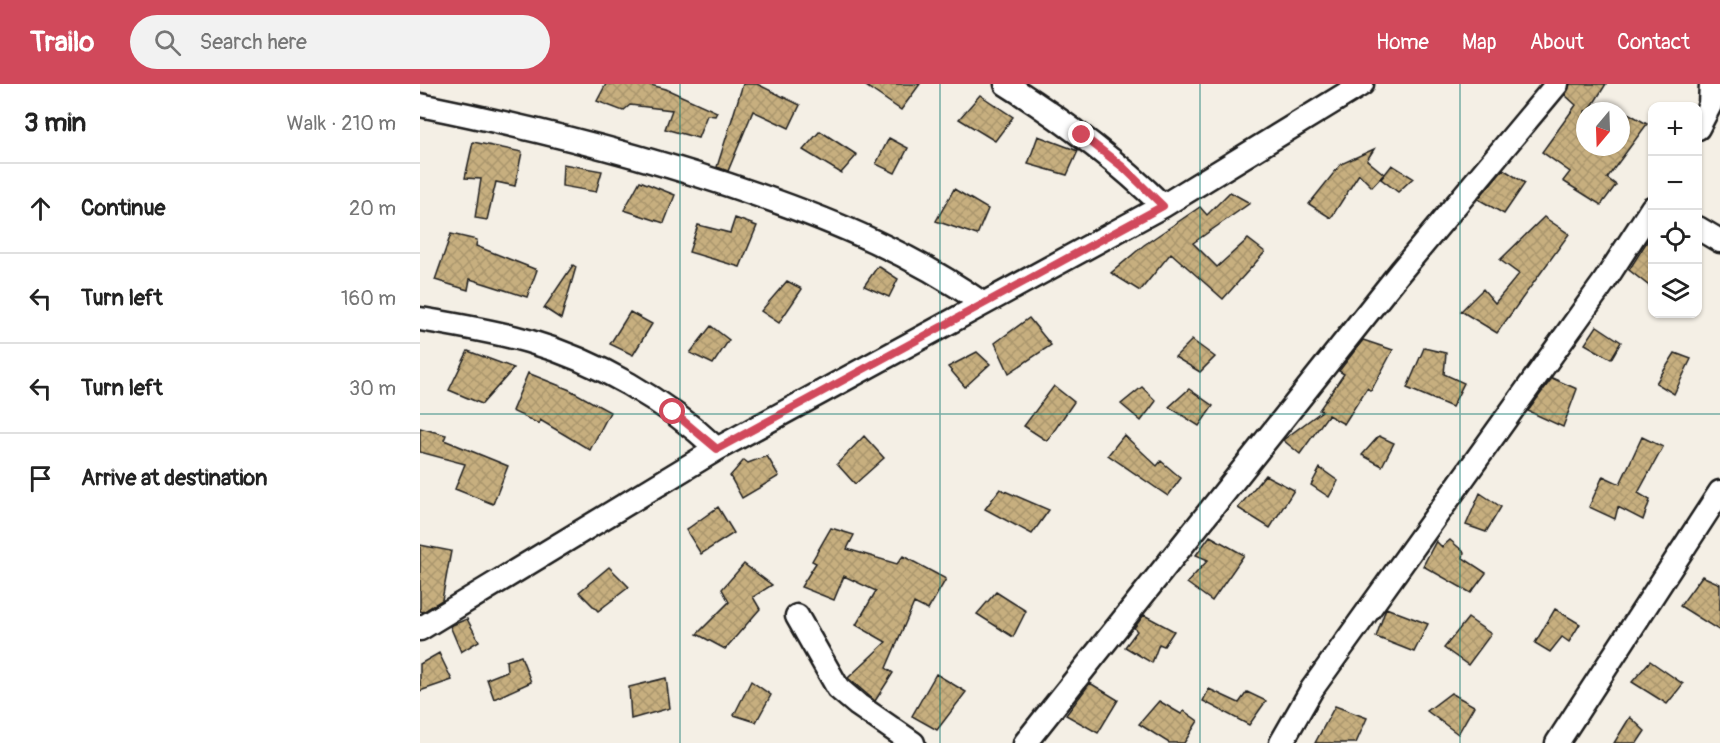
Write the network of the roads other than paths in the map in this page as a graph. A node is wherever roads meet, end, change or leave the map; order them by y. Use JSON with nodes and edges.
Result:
{"nodes":[{"id":1,"x":1006,"y":84,"type":"edge"},
{"id":2,"x":1362,"y":84,"type":"edge"},
{"id":3,"x":1557,"y":84,"type":"edge"},
{"id":4,"x":1711,"y":84,"type":"edge"},
{"id":5,"x":420,"y":105,"type":"edge"},
{"id":6,"x":1702,"y":120,"type":"edge"},
{"id":7,"x":1163,"y":206,"type":"junction"},
{"id":8,"x":1652,"y":210,"type":"edge"},
{"id":9,"x":1702,"y":230,"type":"edge"},
{"id":10,"x":1720,"y":241,"type":"edge"},
{"id":11,"x":982,"y":303,"type":"junction"},
{"id":12,"x":420,"y":319,"type":"edge"},
{"id":13,"x":717,"y":449,"type":"junction"},
{"id":14,"x":1720,"y":492,"type":"edge"},
{"id":15,"x":798,"y":616,"type":"dead end"},
{"id":16,"x":420,"y":629,"type":"edge"},
{"id":17,"x":914,"y":743,"type":"edge"},
{"id":18,"x":1025,"y":743,"type":"edge"},
{"id":19,"x":1281,"y":743,"type":"edge"},
{"id":20,"x":1557,"y":743,"type":"edge"}],
"edges":[{"from":1,"to":7,"type":"street"},
{"from":2,"to":7,"type":"street"},
{"from":3,"to":18,"type":"street"},
{"from":4,"to":6,"type":"street"},
{"from":5,"to":11,"type":"street"},
{"from":7,"to":11,"type":"street"},
{"from":8,"to":19,"type":"street"},
{"from":9,"to":10,"type":"street"},
{"from":11,"to":13,"type":"street"},
{"from":12,"to":13,"type":"street"},
{"from":13,"to":16,"type":"street"},
{"from":14,"to":20,"type":"street"},
{"from":15,"to":17,"type":"street"}]}
